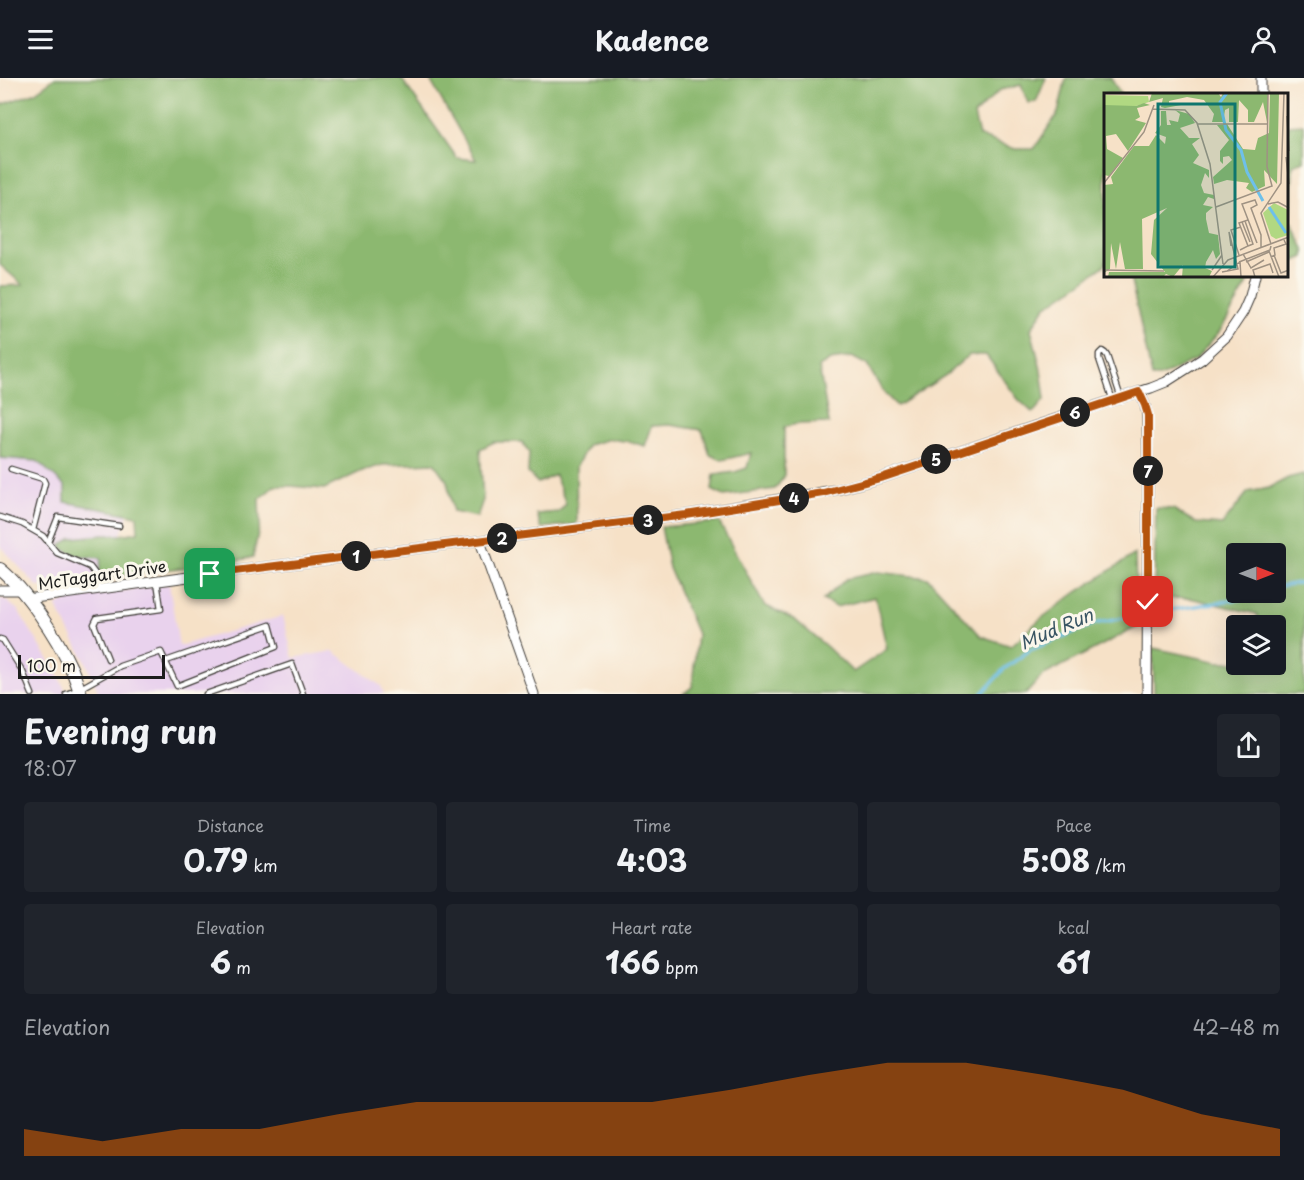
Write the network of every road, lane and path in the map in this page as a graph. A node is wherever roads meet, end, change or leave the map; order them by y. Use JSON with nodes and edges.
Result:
{"nodes":[{"id":1,"x":1254,"y":278,"type":"edge"},
{"id":2,"x":1139,"y":392,"type":"junction"},
{"id":3,"x":1117,"y":399,"type":"junction"},
{"id":4,"x":11,"y":469,"type":"dead end"},
{"id":5,"x":0,"y":517,"type":"edge"},
{"id":6,"x":118,"y":526,"type":"dead end"},
{"id":7,"x":33,"y":530,"type":"junction"},
{"id":8,"x":480,"y":541,"type":"junction"},
{"id":9,"x":48,"y":542,"type":"junction"},
{"id":10,"x":0,"y":569,"type":"edge"},
{"id":11,"x":157,"y":581,"type":"junction"},
{"id":12,"x":100,"y":589,"type":"junction"},
{"id":13,"x":0,"y":590,"type":"edge"},
{"id":14,"x":24,"y":594,"type":"junction"},
{"id":15,"x":0,"y":639,"type":"edge"},
{"id":16,"x":108,"y":659,"type":"dead end"},
{"id":17,"x":166,"y":661,"type":"junction"},
{"id":18,"x":80,"y":691,"type":"edge"},
{"id":19,"x":33,"y":694,"type":"edge"},
{"id":20,"x":66,"y":694,"type":"edge"},
{"id":21,"x":206,"y":694,"type":"edge"},
{"id":22,"x":303,"y":694,"type":"edge"},
{"id":23,"x":534,"y":694,"type":"edge"},
{"id":24,"x":1147,"y":694,"type":"edge"}],
"edges":[{"from":1,"to":2,"type":"street","name":"McTaggart Drive"},
{"from":2,"to":3,"type":"street","name":"McTaggart Drive"},
{"from":2,"to":24,"type":"street"},
{"from":3,"to":3,"type":"lane"},
{"from":3,"to":8,"type":"street","name":"McTaggart Drive"},
{"from":4,"to":7,"type":"lane"},
{"from":5,"to":7,"type":"lane"},
{"from":6,"to":9,"type":"lane"},
{"from":7,"to":9,"type":"lane"},
{"from":8,"to":11,"type":"street","name":"McTaggart Drive"},
{"from":8,"to":23,"type":"street"},
{"from":9,"to":12,"type":"lane"},
{"from":10,"to":14,"type":"main road"},
{"from":11,"to":12,"type":"street","name":"McTaggart Drive"},
{"from":11,"to":16,"type":"lane"},
{"from":12,"to":14,"type":"street","name":"McTaggart Drive"},
{"from":13,"to":14,"type":"street","name":"McTaggart Drive"},
{"from":14,"to":18,"type":"main road"},
{"from":15,"to":19,"type":"lane"},
{"from":17,"to":17,"type":"lane"},
{"from":17,"to":18,"type":"lane"},
{"from":18,"to":20,"type":"lane"},
{"from":21,"to":22,"type":"lane"}]}
